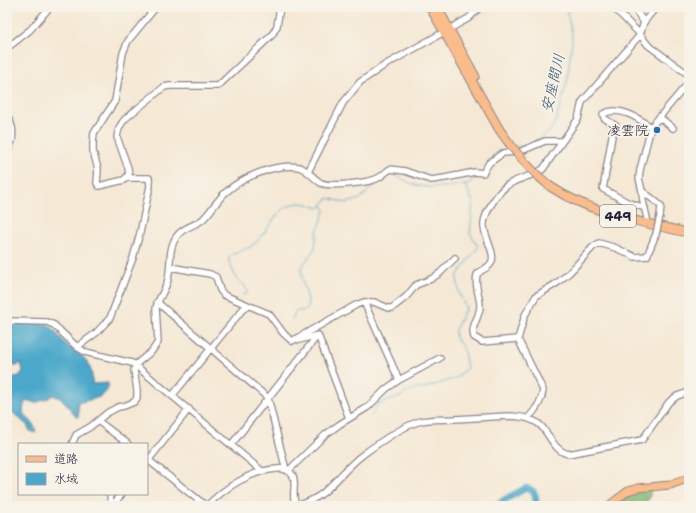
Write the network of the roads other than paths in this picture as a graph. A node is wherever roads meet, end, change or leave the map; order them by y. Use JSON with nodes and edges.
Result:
{"nodes":[{"id":1,"x":50,"y":7,"type":"edge"},
{"id":2,"x":156,"y":7,"type":"edge"},
{"id":3,"x":280,"y":7,"type":"edge"},
{"id":4,"x":430,"y":7,"type":"edge"},
{"id":5,"x":437,"y":7,"type":"edge"},
{"id":6,"x":480,"y":7,"type":"edge"},
{"id":7,"x":613,"y":7,"type":"edge"},
{"id":8,"x":633,"y":7,"type":"edge"},
{"id":9,"x":656,"y":7,"type":"edge"},
{"id":10,"x":644,"y":22,"type":"junction"},
{"id":11,"x":447,"y":31,"type":"junction"},
{"id":12,"x":640,"y":35,"type":"junction"},
{"id":13,"x":7,"y":48,"type":"edge"},
{"id":14,"x":689,"y":75,"type":"edge"},
{"id":15,"x":689,"y":82,"type":"edge"},
{"id":16,"x":7,"y":117,"type":"edge"},
{"id":17,"x":659,"y":117,"type":"junction"},
{"id":18,"x":651,"y":127,"type":"junction"},
{"id":19,"x":673,"y":128,"type":"dead end"},
{"id":20,"x":562,"y":141,"type":"junction"},
{"id":21,"x":7,"y":152,"type":"edge"},
{"id":22,"x":308,"y":172,"type":"junction"},
{"id":23,"x":126,"y":178,"type":"junction"},
{"id":24,"x":553,"y":184,"type":"junction"},
{"id":25,"x":642,"y":191,"type":"junction"},
{"id":26,"x":645,"y":208,"type":"junction"},
{"id":27,"x":647,"y":218,"type":"junction"},
{"id":28,"x":689,"y":228,"type":"edge"},
{"id":29,"x":689,"y":233,"type":"edge"},
{"id":30,"x":455,"y":258,"type":"dead end"},
{"id":31,"x":170,"y":267,"type":"junction"},
{"id":32,"x":157,"y":302,"type":"junction"},
{"id":33,"x":364,"y":302,"type":"junction"},
{"id":34,"x":248,"y":306,"type":"junction"},
{"id":35,"x":7,"y":321,"type":"edge"},
{"id":36,"x":318,"y":335,"type":"junction"},
{"id":37,"x":518,"y":339,"type":"junction"},
{"id":38,"x":292,"y":341,"type":"junction"},
{"id":39,"x":77,"y":347,"type":"junction"},
{"id":40,"x":211,"y":348,"type":"junction"},
{"id":41,"x":440,"y":358,"type":"dead end"},
{"id":42,"x":135,"y":365,"type":"junction"},
{"id":43,"x":399,"y":380,"type":"junction"},
{"id":44,"x":689,"y":392,"type":"edge"},
{"id":45,"x":172,"y":396,"type":"junction"},
{"id":46,"x":268,"y":398,"type":"junction"},
{"id":47,"x":189,"y":410,"type":"junction"},
{"id":48,"x":349,"y":418,"type":"junction"},
{"id":49,"x":528,"y":418,"type":"junction"},
{"id":50,"x":98,"y":421,"type":"junction"},
{"id":51,"x":72,"y":443,"type":"edge"},
{"id":52,"x":127,"y":443,"type":"edge"},
{"id":53,"x":231,"y":445,"type":"junction"},
{"id":54,"x":148,"y":459,"type":"edge"},
{"id":55,"x":148,"y":461,"type":"edge"},
{"id":56,"x":287,"y":470,"type":"junction"},
{"id":57,"x":262,"y":471,"type":"junction"},
{"id":58,"x":689,"y":478,"type":"edge"},
{"id":59,"x":110,"y":495,"type":"edge"},
{"id":60,"x":121,"y":495,"type":"edge"},
{"id":61,"x":111,"y":506,"type":"edge"},
{"id":62,"x":207,"y":506,"type":"edge"},
{"id":63,"x":608,"y":506,"type":"edge"}],
"edges":[{"from":1,"to":13,"type":"street"},
{"from":2,"to":23,"type":"street"},
{"from":3,"to":23,"type":"street"},
{"from":4,"to":11,"type":"highway","number":"449"},
{"from":5,"to":11,"type":"highway","number":"449"},
{"from":6,"to":11,"type":"street"},
{"from":7,"to":12,"type":"street"},
{"from":8,"to":10,"type":"street"},
{"from":9,"to":10,"type":"street"},
{"from":10,"to":12,"type":"street"},
{"from":11,"to":22,"type":"street"},
{"from":11,"to":24,"type":"highway","number":"449"},
{"from":12,"to":14,"type":"street"},
{"from":12,"to":20,"type":"street"},
{"from":15,"to":17,"type":"street"},
{"from":16,"to":21,"type":"street"},
{"from":17,"to":18,"type":"street"},
{"from":17,"to":19,"type":"street"},
{"from":18,"to":25,"type":"street"},
{"from":18,"to":26,"type":"street"},
{"from":20,"to":22,"type":"street"},
{"from":20,"to":37,"type":"street"},
{"from":22,"to":31,"type":"street"},
{"from":23,"to":39,"type":"street"},
{"from":24,"to":27,"type":"highway","number":"449"},
{"from":24,"to":29,"type":"highway","number":"449"},
{"from":25,"to":26,"type":"street"},
{"from":25,"to":37,"type":"street","bridge":true},
{"from":26,"to":27,"type":"street"},
{"from":27,"to":28,"type":"highway","number":"449"},
{"from":30,"to":33,"type":"street"},
{"from":31,"to":32,"type":"street"},
{"from":31,"to":34,"type":"street"},
{"from":32,"to":40,"type":"street"},
{"from":32,"to":42,"type":"street"},
{"from":33,"to":38,"type":"street"},
{"from":33,"to":43,"type":"street"},
{"from":34,"to":38,"type":"street"},
{"from":34,"to":40,"type":"street"},
{"from":35,"to":39,"type":"street"},
{"from":36,"to":38,"type":"street"},
{"from":36,"to":46,"type":"street"},
{"from":36,"to":48,"type":"street"},
{"from":37,"to":49,"type":"street"},
{"from":39,"to":42,"type":"street"},
{"from":40,"to":45,"type":"street"},
{"from":40,"to":46,"type":"street"},
{"from":41,"to":43,"type":"street"},
{"from":42,"to":45,"type":"street"},
{"from":42,"to":50,"type":"street"},
{"from":43,"to":48,"type":"street"},
{"from":44,"to":49,"type":"street"},
{"from":45,"to":47,"type":"street"},
{"from":46,"to":53,"type":"street"},
{"from":46,"to":56,"type":"street"},
{"from":47,"to":53,"type":"street"},
{"from":47,"to":54,"type":"street"},
{"from":48,"to":56,"type":"street"},
{"from":49,"to":56,"type":"street"},
{"from":50,"to":51,"type":"street"},
{"from":50,"to":52,"type":"street"},
{"from":53,"to":57,"type":"street"},
{"from":55,"to":62,"type":"street"},
{"from":56,"to":57,"type":"street"},
{"from":57,"to":62,"type":"street"},
{"from":58,"to":63,"type":"main road"},
{"from":59,"to":61,"type":"street"},
{"from":60,"to":61,"type":"street"}]}
